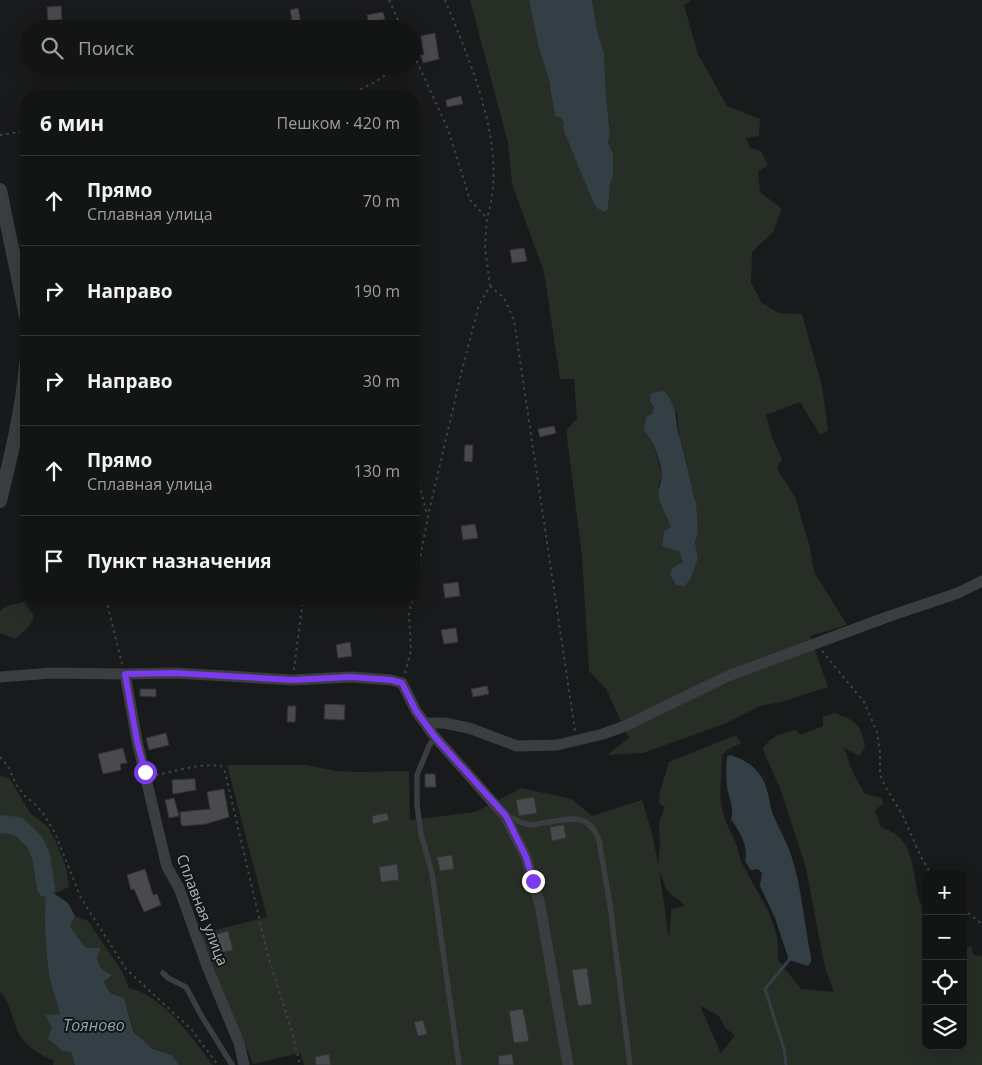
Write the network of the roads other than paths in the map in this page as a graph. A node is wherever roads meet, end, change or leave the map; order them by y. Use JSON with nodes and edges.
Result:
{"nodes":[{"id":1,"x":0,"y":190,"type":"edge"},
{"id":2,"x":20,"y":287,"type":"edge"},
{"id":3,"x":20,"y":413,"type":"edge"},
{"id":4,"x":0,"y":501,"type":"edge"},
{"id":5,"x":982,"y":581,"type":"edge"},
{"id":6,"x":125,"y":674,"type":"junction"},
{"id":7,"x":0,"y":676,"type":"edge"},
{"id":8,"x":426,"y":723,"type":"junction"},
{"id":9,"x":435,"y":737,"type":"junction"},
{"id":10,"x":506,"y":816,"type":"junction"},
{"id":11,"x":163,"y":973,"type":"dead end"},
{"id":12,"x":232,"y":1065,"type":"edge"},
{"id":13,"x":244,"y":1065,"type":"edge"},
{"id":14,"x":459,"y":1065,"type":"edge"},
{"id":15,"x":568,"y":1065,"type":"edge"},
{"id":16,"x":630,"y":1065,"type":"edge"}],
"edges":[{"from":1,"to":2,"type":"street"},
{"from":3,"to":4,"type":"street"},
{"from":5,"to":8,"type":"street"},
{"from":6,"to":7,"type":"street"},
{"from":6,"to":8,"type":"street"},
{"from":6,"to":13,"type":"street","name":"Сплавная улица"},
{"from":8,"to":9,"type":"street"},
{"from":9,"to":10,"type":"street"},
{"from":9,"to":14,"type":"lane"},
{"from":10,"to":15,"type":"street"},
{"from":10,"to":16,"type":"lane"},
{"from":11,"to":12,"type":"lane"}]}
